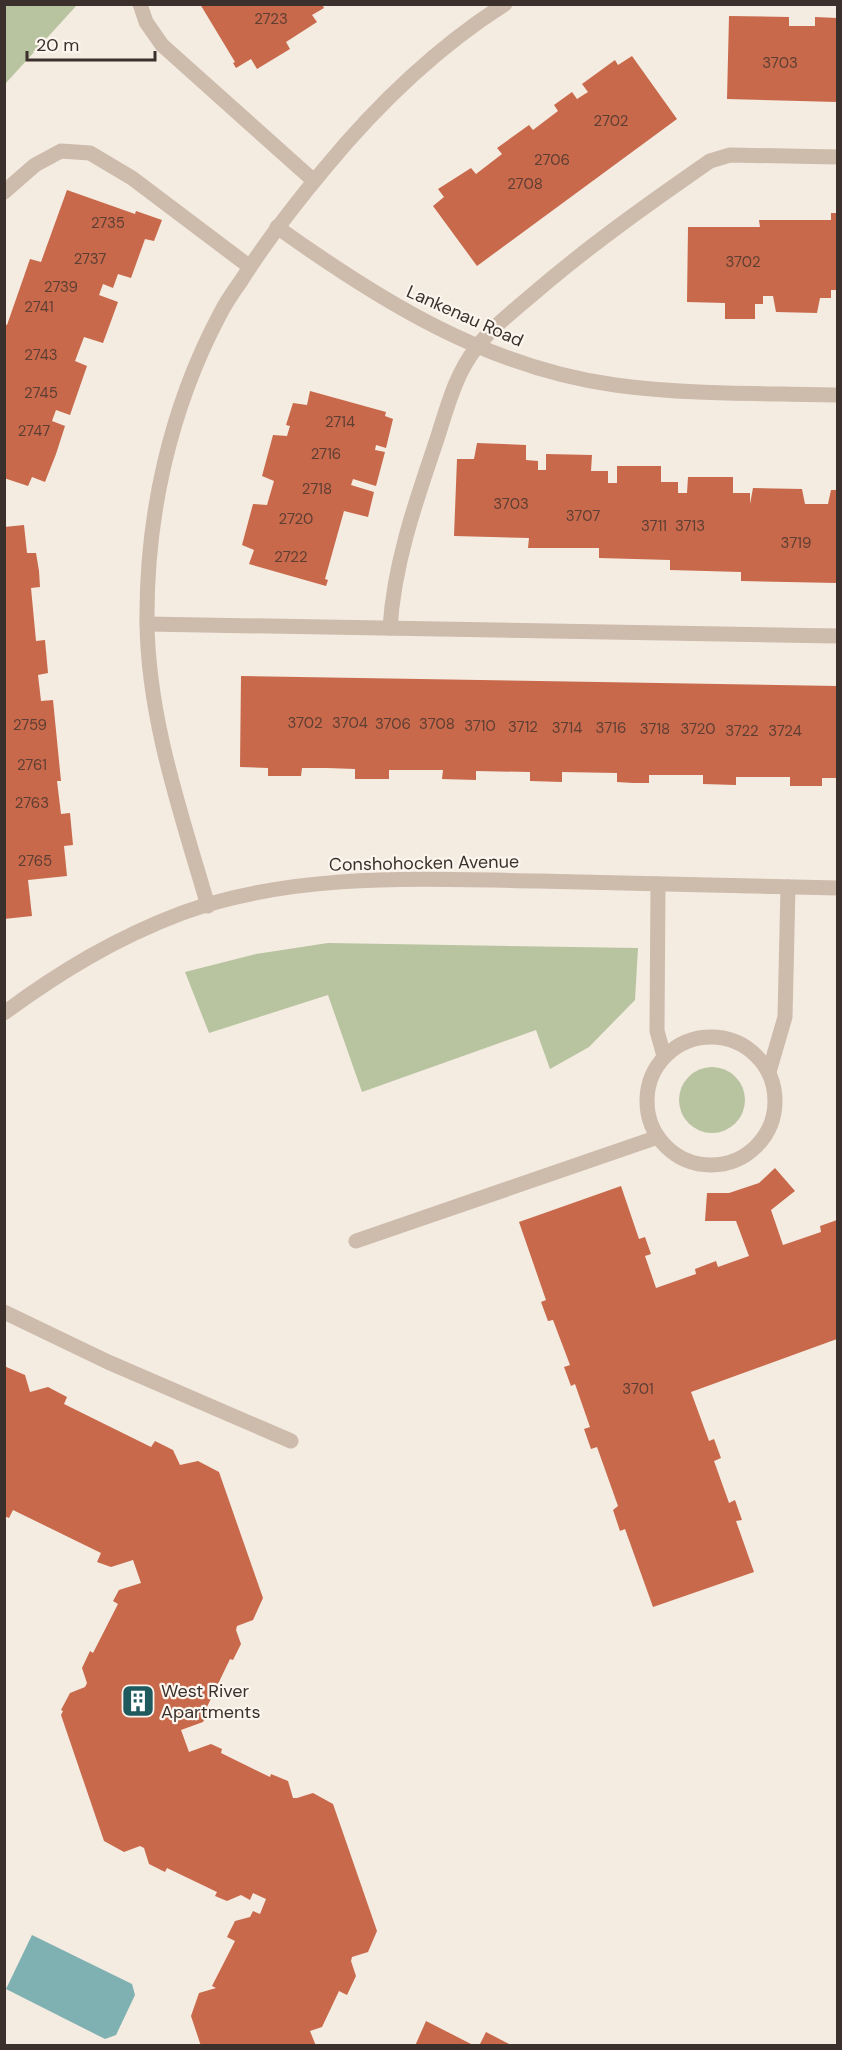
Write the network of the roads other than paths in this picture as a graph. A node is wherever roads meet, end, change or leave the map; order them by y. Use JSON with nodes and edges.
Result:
{"nodes":[{"id":1,"x":140,"y":4,"type":"edge"},
{"id":2,"x":505,"y":4,"type":"edge"},
{"id":3,"x":837,"y":157,"type":"edge"},
{"id":4,"x":314,"y":181,"type":"junction"},
{"id":5,"x":4,"y":192,"type":"edge"},
{"id":6,"x":277,"y":227,"type":"junction"},
{"id":7,"x":250,"y":267,"type":"junction"},
{"id":8,"x":477,"y":346,"type":"junction"},
{"id":9,"x":837,"y":395,"type":"edge"},
{"id":10,"x":147,"y":624,"type":"junction"},
{"id":11,"x":390,"y":628,"type":"junction"},
{"id":12,"x":837,"y":636,"type":"edge"},
{"id":13,"x":658,"y":884,"type":"junction"},
{"id":14,"x":788,"y":887,"type":"junction"},
{"id":15,"x":837,"y":888,"type":"edge"},
{"id":16,"x":208,"y":906,"type":"junction"},
{"id":17,"x":5,"y":1012,"type":"edge"},
{"id":18,"x":664,"y":1056,"type":"junction"},
{"id":19,"x":769,"y":1072,"type":"junction"},
{"id":20,"x":658,"y":1137,"type":"junction"},
{"id":21,"x":356,"y":1241,"type":"dead end"},
{"id":22,"x":4,"y":1312,"type":"edge"},
{"id":23,"x":291,"y":1441,"type":"dead end"}],
"edges":[{"from":1,"to":4,"type":"street"},
{"from":2,"to":4,"type":"street"},
{"from":3,"to":8,"type":"street"},
{"from":4,"to":6,"type":"street"},
{"from":5,"to":7,"type":"street"},
{"from":6,"to":7,"type":"street"},
{"from":6,"to":8,"type":"street","name":"Lankenau Road"},
{"from":7,"to":10,"type":"street"},
{"from":8,"to":9,"type":"street","name":"Lankenau Road"},
{"from":8,"to":11,"type":"street"},
{"from":10,"to":11,"type":"street"},
{"from":10,"to":16,"type":"street"},
{"from":11,"to":12,"type":"street"},
{"from":13,"to":14,"type":"street","name":"Conshohocken Avenue"},
{"from":13,"to":16,"type":"street","name":"Conshohocken Avenue"},
{"from":13,"to":18,"type":"street"},
{"from":14,"to":15,"type":"street","name":"Conshohocken Avenue"},
{"from":14,"to":19,"type":"street"},
{"from":16,"to":17,"type":"street","name":"Conshohocken Avenue"},
{"from":18,"to":19,"type":"street"},
{"from":18,"to":20,"type":"street"},
{"from":19,"to":20,"type":"street"},
{"from":20,"to":21,"type":"street"},
{"from":22,"to":23,"type":"street"}]}
